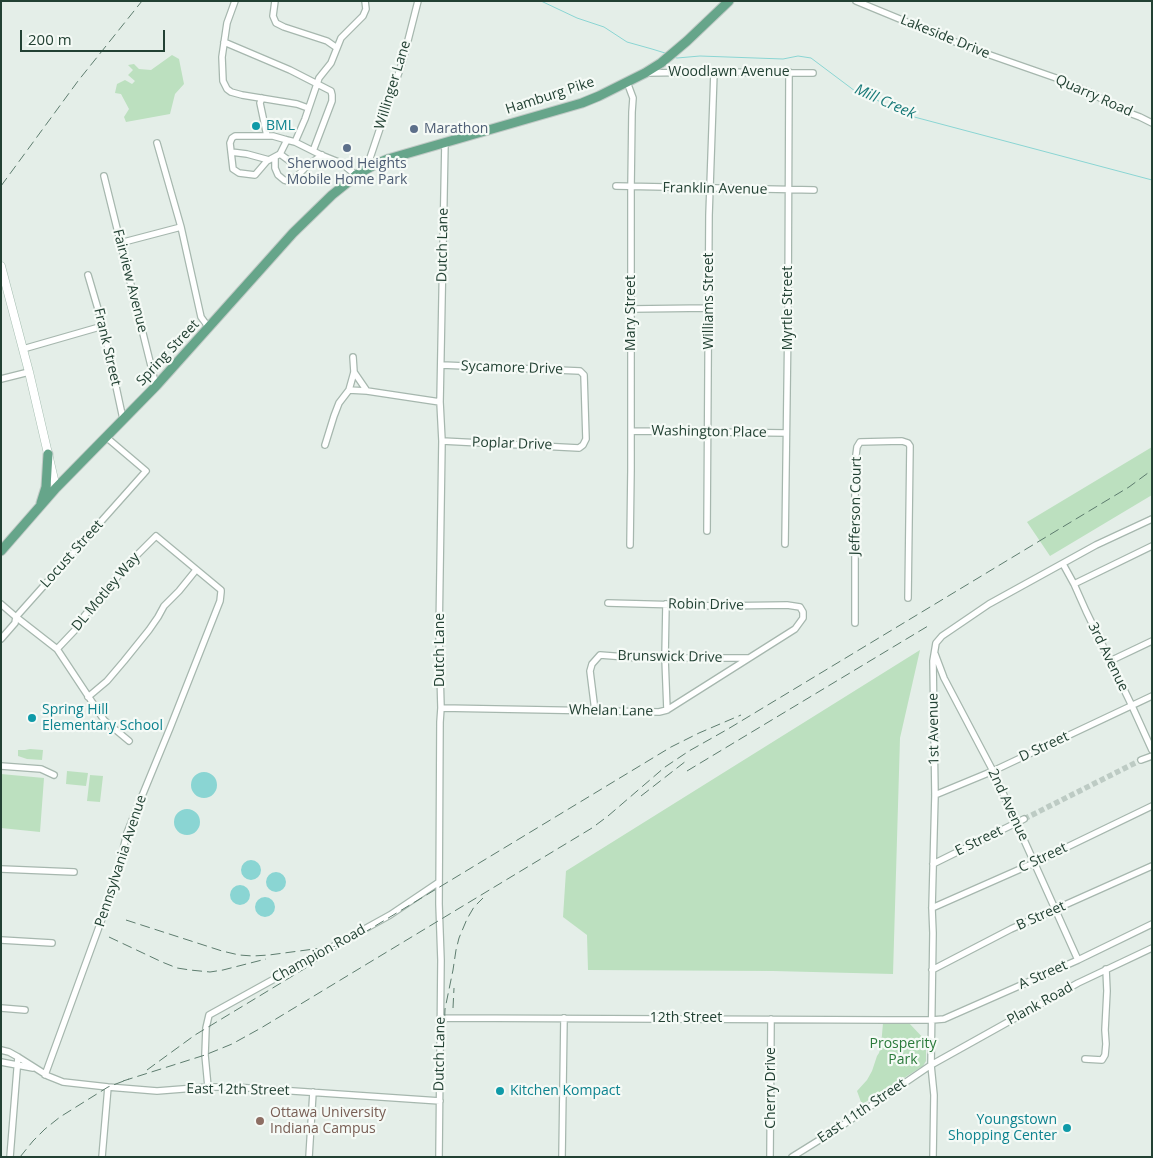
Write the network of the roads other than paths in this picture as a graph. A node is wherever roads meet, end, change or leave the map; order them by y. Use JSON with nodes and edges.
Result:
{"nodes":[{"id":1,"x":235,"y":1,"type":"edge"},
{"id":2,"x":276,"y":1,"type":"edge"},
{"id":3,"x":365,"y":1,"type":"edge"},
{"id":4,"x":418,"y":1,"type":"edge"},
{"id":5,"x":729,"y":1,"type":"edge"},
{"id":6,"x":856,"y":1,"type":"edge"},
{"id":7,"x":224,"y":42,"type":"junction"},
{"id":8,"x":336,"y":48,"type":"junction"},
{"id":9,"x":1035,"y":71,"type":"joint"},
{"id":10,"x":714,"y":72,"type":"junction"},
{"id":11,"x":788,"y":72,"type":"junction"},
{"id":12,"x":645,"y":73,"type":"junction"},
{"id":13,"x":813,"y":73,"type":"dead end"},
{"id":14,"x":627,"y":82,"type":"junction"},
{"id":15,"x":317,"y":84,"type":"junction"},
{"id":16,"x":262,"y":98,"type":"junction"},
{"id":17,"x":308,"y":108,"type":"junction"},
{"id":18,"x":1152,"y":123,"type":"edge"},
{"id":19,"x":267,"y":136,"type":"junction"},
{"id":20,"x":287,"y":140,"type":"junction"},
{"id":21,"x":295,"y":142,"type":"junction"},
{"id":22,"x":444,"y":142,"type":"junction"},
{"id":23,"x":157,"y":143,"type":"dead end"},
{"id":24,"x":313,"y":151,"type":"junction"},
{"id":25,"x":231,"y":152,"type":"junction"},
{"id":26,"x":322,"y":155,"type":"junction"},
{"id":27,"x":275,"y":157,"type":"junction"},
{"id":28,"x":306,"y":167,"type":"junction"},
{"id":29,"x":369,"y":168,"type":"junction"},
{"id":30,"x":356,"y":175,"type":"junction"},
{"id":31,"x":104,"y":176,"type":"dead end"},
{"id":32,"x":616,"y":186,"type":"dead end"},
{"id":33,"x":631,"y":187,"type":"junction"},
{"id":34,"x":710,"y":189,"type":"junction"},
{"id":35,"x":788,"y":190,"type":"junction"},
{"id":36,"x":814,"y":190,"type":"dead end"},
{"id":37,"x":181,"y":227,"type":"junction"},
{"id":38,"x":120,"y":244,"type":"junction"},
{"id":39,"x":1,"y":266,"type":"edge"},
{"id":40,"x":88,"y":275,"type":"dead end"},
{"id":41,"x":4,"y":285,"type":"edge"},
{"id":42,"x":709,"y":308,"type":"junction"},
{"id":43,"x":631,"y":309,"type":"junction"},
{"id":44,"x":103,"y":326,"type":"junction"},
{"id":45,"x":209,"y":328,"type":"junction"},
{"id":46,"x":23,"y":349,"type":"junction"},
{"id":47,"x":353,"y":357,"type":"dead end"},
{"id":48,"x":442,"y":365,"type":"junction"},
{"id":49,"x":28,"y":372,"type":"junction"},
{"id":50,"x":354,"y":372,"type":"junction"},
{"id":51,"x":1,"y":379,"type":"edge"},
{"id":52,"x":156,"y":386,"type":"junction"},
{"id":53,"x":349,"y":390,"type":"junction"},
{"id":54,"x":367,"y":391,"type":"junction"},
{"id":55,"x":440,"y":402,"type":"junction"},
{"id":56,"x":123,"y":419,"type":"junction"},
{"id":57,"x":631,"y":431,"type":"junction"},
{"id":58,"x":708,"y":432,"type":"junction"},
{"id":59,"x":786,"y":433,"type":"junction"},
{"id":60,"x":106,"y":437,"type":"junction"},
{"id":61,"x":442,"y":441,"type":"junction"},
{"id":62,"x":325,"y":445,"type":"dead end"},
{"id":63,"x":581,"y":446,"type":"joint"},
{"id":64,"x":48,"y":454,"type":"junction"},
{"id":65,"x":56,"y":488,"type":"junction"},
{"id":66,"x":40,"y":507,"type":"junction"},
{"id":67,"x":1152,"y":519,"type":"edge"},
{"id":68,"x":707,"y":532,"type":"dead end"},
{"id":69,"x":786,"y":544,"type":"dead end"},
{"id":70,"x":630,"y":545,"type":"dead end"},
{"id":71,"x":1152,"y":546,"type":"edge"},
{"id":72,"x":1,"y":551,"type":"edge"},
{"id":73,"x":1063,"y":564,"type":"junction"},
{"id":74,"x":196,"y":570,"type":"junction"},
{"id":75,"x":1074,"y":584,"type":"junction"},
{"id":76,"x":908,"y":598,"type":"dead end"},
{"id":77,"x":608,"y":603,"type":"dead end"},
{"id":78,"x":1,"y":604,"type":"edge"},
{"id":79,"x":666,"y":604,"type":"junction"},
{"id":80,"x":802,"y":611,"type":"joint"},
{"id":81,"x":447,"y":613,"type":"dead end"},
{"id":82,"x":439,"y":614,"type":"junction"},
{"id":83,"x":16,"y":617,"type":"junction"},
{"id":84,"x":855,"y":623,"type":"dead end"},
{"id":85,"x":1,"y":639,"type":"edge"},
{"id":86,"x":1152,"y":641,"type":"edge"},
{"id":87,"x":57,"y":649,"type":"junction"},
{"id":88,"x":934,"y":653,"type":"junction"},
{"id":89,"x":665,"y":658,"type":"junction"},
{"id":90,"x":749,"y":658,"type":"junction"},
{"id":91,"x":1110,"y":661,"type":"junction"},
{"id":92,"x":1152,"y":696,"type":"edge"},
{"id":93,"x":88,"y":697,"type":"junction"},
{"id":94,"x":1132,"y":706,"type":"junction"},
{"id":95,"x":441,"y":708,"type":"junction"},
{"id":96,"x":667,"y":710,"type":"junction"},
{"id":97,"x":595,"y":711,"type":"junction"},
{"id":98,"x":129,"y":741,"type":"dead end"},
{"id":99,"x":1152,"y":750,"type":"edge"},
{"id":100,"x":1152,"y":756,"type":"edge"},
{"id":101,"x":1141,"y":760,"type":"tunnel mouth"},
{"id":102,"x":1,"y":766,"type":"edge"},
{"id":103,"x":993,"y":771,"type":"junction"},
{"id":104,"x":54,"y":775,"type":"dead end"},
{"id":105,"x":935,"y":795,"type":"junction"},
{"id":106,"x":1152,"y":806,"type":"edge"},
{"id":107,"x":1024,"y":819,"type":"tunnel mouth"},
{"id":108,"x":1016,"y":823,"type":"junction"},
{"id":109,"x":1034,"y":863,"type":"junction"},
{"id":110,"x":934,"y":864,"type":"junction"},
{"id":111,"x":1152,"y":866,"type":"edge"},
{"id":112,"x":1,"y":869,"type":"edge"},
{"id":113,"x":74,"y":872,"type":"dead end"},
{"id":114,"x":439,"y":882,"type":"junction"},
{"id":115,"x":932,"y":908,"type":"junction"},
{"id":116,"x":1056,"y":909,"type":"junction"},
{"id":117,"x":1152,"y":924,"type":"edge"},
{"id":118,"x":1,"y":940,"type":"edge"},
{"id":119,"x":52,"y":943,"type":"dead end"},
{"id":120,"x":1152,"y":948,"type":"edge"},
{"id":121,"x":1078,"y":960,"type":"junction"},
{"id":122,"x":1106,"y":969,"type":"junction"},
{"id":123,"x":932,"y":970,"type":"junction"},
{"id":124,"x":1,"y":1008,"type":"edge"},
{"id":125,"x":25,"y":1010,"type":"dead end"},
{"id":126,"x":440,"y":1018,"type":"junction"},
{"id":127,"x":564,"y":1018,"type":"junction"},
{"id":128,"x":771,"y":1019,"type":"junction"},
{"id":129,"x":932,"y":1020,"type":"junction"},
{"id":130,"x":1,"y":1050,"type":"edge"},
{"id":131,"x":18,"y":1057,"type":"junction"},
{"id":132,"x":1084,"y":1059,"type":"dead end"},
{"id":133,"x":1,"y":1062,"type":"edge"},
{"id":134,"x":931,"y":1064,"type":"junction"},
{"id":135,"x":18,"y":1065,"type":"junction"},
{"id":136,"x":42,"y":1073,"type":"junction"},
{"id":137,"x":108,"y":1087,"type":"junction"},
{"id":138,"x":208,"y":1087,"type":"junction"},
{"id":139,"x":313,"y":1092,"type":"junction"},
{"id":140,"x":440,"y":1102,"type":"junction"},
{"id":141,"x":10,"y":1157,"type":"edge"},
{"id":142,"x":102,"y":1157,"type":"edge"},
{"id":143,"x":309,"y":1157,"type":"edge"},
{"id":144,"x":439,"y":1157,"type":"edge"},
{"id":145,"x":562,"y":1157,"type":"edge"},
{"id":146,"x":770,"y":1157,"type":"edge"},
{"id":147,"x":792,"y":1157,"type":"edge"},
{"id":148,"x":933,"y":1157,"type":"edge"}],
"edges":[{"from":1,"to":7,"type":"street"},
{"from":2,"to":8,"type":"street"},
{"from":3,"to":8,"type":"street"},
{"from":4,"to":29,"type":"street","name":"Willinger Lane"},
{"from":5,"to":12,"type":"main road","name":"Hamburg Pike"},
{"from":6,"to":9,"type":"street","name":"Lakeside Drive"},
{"from":7,"to":15,"type":"street"},
{"from":7,"to":16,"type":"street"},
{"from":8,"to":15,"type":"street"},
{"from":9,"to":18,"type":"street","name":"Quarry Road"},
{"from":10,"to":11,"type":"street","name":"Woodlawn Avenue"},
{"from":10,"to":12,"type":"street","name":"Woodlawn Avenue"},
{"from":10,"to":34,"type":"street","name":"Williams Street"},
{"from":11,"to":13,"type":"street","name":"Woodlawn Avenue"},
{"from":11,"to":35,"type":"street","name":"Myrtle Street"},
{"from":12,"to":14,"type":"main road","name":"Hamburg Pike"},
{"from":14,"to":22,"type":"main road","name":"Hamburg Pike"},
{"from":14,"to":33,"type":"street","name":"Mary Street"},
{"from":15,"to":17,"type":"street"},
{"from":15,"to":24,"type":"street"},
{"from":16,"to":17,"type":"street"},
{"from":16,"to":19,"type":"street"},
{"from":17,"to":21,"type":"street"},
{"from":19,"to":20,"type":"street"},
{"from":19,"to":25,"type":"street"},
{"from":20,"to":21,"type":"street"},
{"from":20,"to":27,"type":"street"},
{"from":21,"to":24,"type":"street"},
{"from":22,"to":29,"type":"main road","name":"Hamburg Pike"},
{"from":22,"to":48,"type":"street","name":"Dutch Lane"},
{"from":23,"to":37,"type":"street"},
{"from":24,"to":26,"type":"street"},
{"from":25,"to":27,"type":"street"},
{"from":25,"to":27,"type":"street"},
{"from":26,"to":28,"type":"street"},
{"from":26,"to":30,"type":"street"},
{"from":27,"to":28,"type":"street"},
{"from":27,"to":28,"type":"street"},
{"from":29,"to":30,"type":"main road","name":"Hamburg Pike"},
{"from":30,"to":45,"type":"main road","name":"Spring Street"},
{"from":31,"to":38,"type":"street","name":"Fairview Avenue"},
{"from":32,"to":33,"type":"street","name":"Franklin Avenue"},
{"from":33,"to":34,"type":"street","name":"Franklin Avenue"},
{"from":33,"to":43,"type":"street","name":"Mary Street"},
{"from":34,"to":35,"type":"street","name":"Franklin Avenue"},
{"from":34,"to":42,"type":"street","name":"Williams Street"},
{"from":35,"to":36,"type":"street","name":"Franklin Avenue"},
{"from":35,"to":59,"type":"street","name":"Myrtle Street"},
{"from":37,"to":38,"type":"street"},
{"from":37,"to":45,"type":"street"},
{"from":38,"to":52,"type":"street","name":"Fairview Avenue"},
{"from":39,"to":41,"type":"main road"},
{"from":40,"to":44,"type":"street","name":"Frank Street"},
{"from":41,"to":46,"type":"main road"},
{"from":42,"to":43,"type":"street"},
{"from":42,"to":58,"type":"street","name":"Williams Street"},
{"from":43,"to":57,"type":"street","name":"Mary Street"},
{"from":44,"to":46,"type":"street"},
{"from":44,"to":56,"type":"street","name":"Frank Street"},
{"from":45,"to":52,"type":"main road","name":"Spring Street"},
{"from":46,"to":49,"type":"main road"},
{"from":47,"to":50,"type":"street"},
{"from":48,"to":55,"type":"street","name":"Dutch Lane"},
{"from":48,"to":63,"type":"street","name":"Sycamore Drive"},
{"from":49,"to":51,"type":"street"},
{"from":49,"to":64,"type":"main road"},
{"from":50,"to":53,"type":"street"},
{"from":50,"to":54,"type":"street"},
{"from":52,"to":56,"type":"main road","name":"Spring Street"},
{"from":53,"to":54,"type":"street"},
{"from":53,"to":62,"type":"street"},
{"from":54,"to":55,"type":"street"},
{"from":55,"to":61,"type":"street","name":"Dutch Lane"},
{"from":56,"to":60,"type":"main road","name":"Spring Street"},
{"from":57,"to":58,"type":"street","name":"Washington Place"},
{"from":57,"to":70,"type":"street","name":"Mary Street"},
{"from":58,"to":59,"type":"street","name":"Washington Place"},
{"from":58,"to":68,"type":"street","name":"Williams Street"},
{"from":59,"to":69,"type":"street","name":"Myrtle Street"},
{"from":60,"to":65,"type":"main road","name":"Spring Street"},
{"from":60,"to":83,"type":"street","name":"Locust Street"},
{"from":61,"to":63,"type":"street","name":"Poplar Drive"},
{"from":61,"to":82,"type":"street","name":"Dutch Lane"},
{"from":64,"to":65,"type":"main road"},
{"from":64,"to":66,"type":"main road"},
{"from":65,"to":66,"type":"main road","name":"Spring Street"},
{"from":66,"to":72,"type":"main road","name":"Spring Street"},
{"from":67,"to":73,"type":"street"},
{"from":71,"to":75,"type":"street"},
{"from":73,"to":75,"type":"street","name":"3rd Avenue"},
{"from":73,"to":88,"type":"street"},
{"from":74,"to":87,"type":"street","name":"DL Motley Way"},
{"from":74,"to":93,"type":"street"},
{"from":74,"to":136,"type":"street","name":"Pennsylvania Avenue"},
{"from":75,"to":91,"type":"street","name":"3rd Avenue"},
{"from":76,"to":84,"type":"street","name":"Jefferson Court"},
{"from":77,"to":79,"type":"street","name":"Robin Drive"},
{"from":78,"to":83,"type":"street"},
{"from":79,"to":80,"type":"street","name":"Robin Drive"},
{"from":79,"to":89,"type":"street"},
{"from":80,"to":90,"type":"street","name":"Whelan Lane"},
{"from":81,"to":82,"type":"street"},
{"from":82,"to":95,"type":"street","name":"Dutch Lane"},
{"from":83,"to":85,"type":"street","name":"Locust Street"},
{"from":83,"to":87,"type":"street"},
{"from":86,"to":91,"type":"street"},
{"from":87,"to":93,"type":"street"},
{"from":88,"to":103,"type":"street","name":"2nd Avenue"},
{"from":88,"to":105,"type":"street","name":"1st Avenue"},
{"from":89,"to":90,"type":"street","name":"Brunswick Drive"},
{"from":89,"to":96,"type":"street"},
{"from":89,"to":97,"type":"street","name":"Brunswick Drive"},
{"from":90,"to":96,"type":"street","name":"Whelan Lane"},
{"from":91,"to":94,"type":"street","name":"3rd Avenue"},
{"from":92,"to":94,"type":"street","name":"D Street"},
{"from":93,"to":98,"type":"street"},
{"from":94,"to":99,"type":"street","name":"3rd Avenue"},
{"from":94,"to":103,"type":"street","name":"D Street"},
{"from":95,"to":97,"type":"street","name":"Whelan Lane"},
{"from":95,"to":114,"type":"street","name":"Dutch Lane"},
{"from":96,"to":97,"type":"street","name":"Whelan Lane"},
{"from":100,"to":101,"type":"street"},
{"from":102,"to":104,"type":"street"},
{"from":103,"to":105,"type":"street","name":"D Street"},
{"from":103,"to":108,"type":"street","name":"2nd Avenue"},
{"from":105,"to":110,"type":"street","name":"1st Avenue"},
{"from":106,"to":109,"type":"street","name":"C Street"},
{"from":107,"to":108,"type":"street","name":"E Street"},
{"from":108,"to":109,"type":"street","name":"2nd Avenue"},
{"from":108,"to":110,"type":"street","name":"E Street"},
{"from":109,"to":115,"type":"street","name":"C Street"},
{"from":109,"to":116,"type":"street","name":"2nd Avenue"},
{"from":110,"to":115,"type":"street","name":"1st Avenue"},
{"from":111,"to":116,"type":"street","name":"B Street"},
{"from":112,"to":113,"type":"street"},
{"from":114,"to":126,"type":"street","name":"Dutch Lane"},
{"from":114,"to":138,"type":"street","name":"Champion Road"},
{"from":115,"to":123,"type":"street","name":"1st Avenue"},
{"from":116,"to":121,"type":"street","name":"2nd Avenue"},
{"from":116,"to":123,"type":"street","name":"B Street"},
{"from":117,"to":121,"type":"street","name":"A Street"},
{"from":118,"to":119,"type":"street"},
{"from":120,"to":122,"type":"street","name":"Plank Road"},
{"from":121,"to":129,"type":"street","name":"A Street"},
{"from":122,"to":132,"type":"street"},
{"from":122,"to":134,"type":"street","name":"Plank Road"},
{"from":123,"to":129,"type":"street","name":"1st Avenue"},
{"from":124,"to":125,"type":"street"},
{"from":126,"to":127,"type":"street","name":"12th Street"},
{"from":126,"to":140,"type":"street","name":"Dutch Lane"},
{"from":127,"to":128,"type":"street","name":"12th Street"},
{"from":127,"to":145,"type":"street"},
{"from":128,"to":129,"type":"street","name":"12th Street"},
{"from":128,"to":146,"type":"street","name":"Cherry Drive"},
{"from":129,"to":134,"type":"street","name":"1st Avenue"},
{"from":130,"to":131,"type":"street","name":"East 12th Street"},
{"from":131,"to":135,"type":"street"},
{"from":131,"to":136,"type":"street","name":"East 12th Street"},
{"from":133,"to":135,"type":"street","name":"East 12th Street"},
{"from":134,"to":147,"type":"street","name":"East 11th Street"},
{"from":134,"to":148,"type":"street","name":"1st Avenue"},
{"from":135,"to":136,"type":"street","name":"East 12th Street"},
{"from":135,"to":141,"type":"street"},
{"from":136,"to":137,"type":"street","name":"East 12th Street"},
{"from":137,"to":138,"type":"street","name":"East 12th Street"},
{"from":137,"to":142,"type":"street"},
{"from":138,"to":139,"type":"street","name":"East 12th Street"},
{"from":139,"to":140,"type":"street","name":"East 12th Street"},
{"from":139,"to":143,"type":"street"},
{"from":140,"to":144,"type":"street","name":"Dutch Lane"}]}
